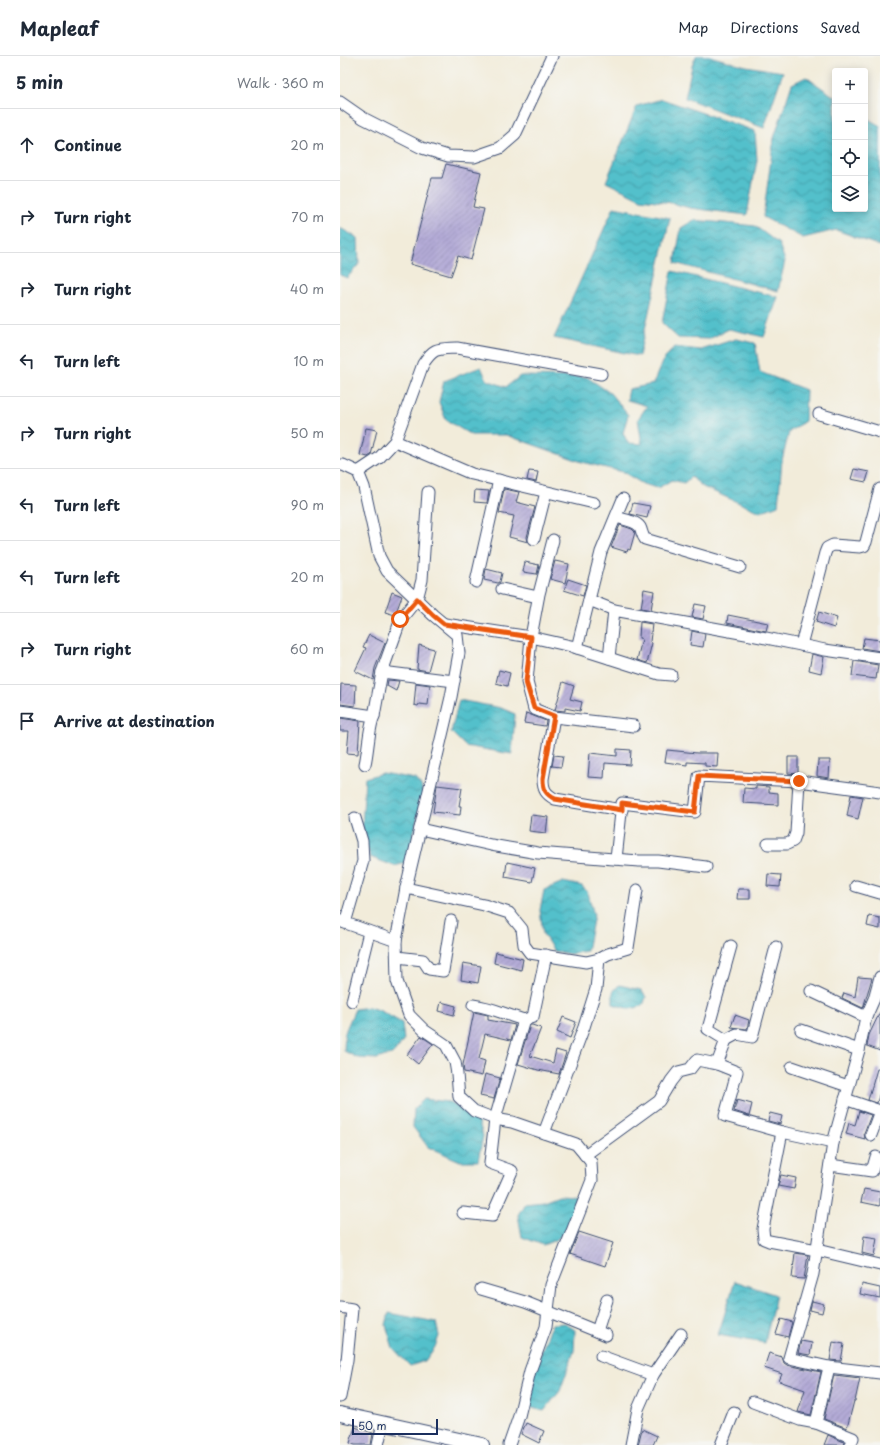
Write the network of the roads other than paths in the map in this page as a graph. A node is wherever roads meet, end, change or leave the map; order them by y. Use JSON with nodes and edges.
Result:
{"nodes":[{"id":1,"x":552,"y":56,"type":"edge"},
{"id":2,"x":340,"y":102,"type":"edge"},
{"id":3,"x":601,"y":374,"type":"dead end"},
{"id":4,"x":819,"y":414,"type":"dead end"},
{"id":5,"x":880,"y":432,"type":"edge"},
{"id":6,"x":395,"y":441,"type":"junction"},
{"id":7,"x":340,"y":465,"type":"edge"},
{"id":8,"x":358,"y":472,"type":"junction"},
{"id":9,"x":498,"y":480,"type":"junction"},
{"id":10,"x":880,"y":489,"type":"edge"},
{"id":11,"x":428,"y":492,"type":"dead end"},
{"id":12,"x":546,"y":492,"type":"junction"},
{"id":13,"x":623,"y":499,"type":"dead end"},
{"id":14,"x":594,"y":503,"type":"dead end"},
{"id":15,"x":616,"y":517,"type":"junction"},
{"id":16,"x":534,"y":539,"type":"dead end"},
{"id":17,"x":553,"y":540,"type":"dead end"},
{"id":18,"x":740,"y":567,"type":"dead end"},
{"id":19,"x":476,"y":582,"type":"dead end"},
{"id":20,"x":502,"y":589,"type":"dead end"},
{"id":21,"x":538,"y":597,"type":"junction"},
{"id":22,"x":417,"y":599,"type":"junction"},
{"id":23,"x":589,"y":600,"type":"junction"},
{"id":24,"x":614,"y":610,"type":"junction"},
{"id":25,"x":444,"y":624,"type":"junction"},
{"id":26,"x":531,"y":637,"type":"junction"},
{"id":27,"x":801,"y":645,"type":"junction"},
{"id":28,"x":578,"y":648,"type":"junction"},
{"id":29,"x":609,"y":658,"type":"junction"},
{"id":30,"x":880,"y":658,"type":"edge"},
{"id":31,"x":382,"y":672,"type":"junction"},
{"id":32,"x":671,"y":675,"type":"dead end"},
{"id":33,"x":454,"y":681,"type":"junction"},
{"id":34,"x":340,"y":711,"type":"edge"},
{"id":35,"x":374,"y":716,"type":"junction"},
{"id":36,"x":554,"y":716,"type":"junction"},
{"id":37,"x":634,"y":726,"type":"dead end"},
{"id":38,"x":365,"y":764,"type":"dead end"},
{"id":39,"x":799,"y":781,"type":"junction"},
{"id":40,"x":880,"y":792,"type":"edge"},
{"id":41,"x":622,"y":810,"type":"junction"},
{"id":42,"x":355,"y":818,"type":"dead end"},
{"id":43,"x":420,"y":829,"type":"junction"},
{"id":44,"x":768,"y":844,"type":"dead end"},
{"id":45,"x":616,"y":860,"type":"junction"},
{"id":46,"x":706,"y":867,"type":"dead end"},
{"id":47,"x":856,"y":886,"type":"dead end"},
{"id":48,"x":406,"y":888,"type":"junction"},
{"id":49,"x":637,"y":890,"type":"dead end"},
{"id":50,"x":880,"y":893,"type":"edge"},
{"id":51,"x":451,"y":921,"type":"dead end"},
{"id":52,"x":343,"y":922,"type":"edge"},
{"id":53,"x":369,"y":932,"type":"junction"},
{"id":54,"x":396,"y":941,"type":"junction"},
{"id":55,"x":731,"y":946,"type":"dead end"},
{"id":56,"x":776,"y":947,"type":"dead end"},
{"id":57,"x":546,"y":955,"type":"junction"},
{"id":58,"x":397,"y":957,"type":"junction"},
{"id":59,"x":600,"y":959,"type":"junction"},
{"id":60,"x":880,"y":976,"type":"edge"},
{"id":61,"x":811,"y":991,"type":"dead end"},
{"id":62,"x":352,"y":1001,"type":"dead end"},
{"id":63,"x":473,"y":1005,"type":"dead end"},
{"id":64,"x":866,"y":1017,"type":"junction"},
{"id":65,"x":524,"y":1020,"type":"junction"},
{"id":66,"x":801,"y":1030,"type":"dead end"},
{"id":67,"x":726,"y":1040,"type":"junction"},
{"id":68,"x":859,"y":1050,"type":"junction"},
{"id":69,"x":717,"y":1064,"type":"junction"},
{"id":70,"x":792,"y":1066,"type":"dead end"},
{"id":71,"x":848,"y":1086,"type":"junction"},
{"id":72,"x":845,"y":1098,"type":"junction"},
{"id":73,"x":880,"y":1111,"type":"edge"},
{"id":74,"x":495,"y":1119,"type":"junction"},
{"id":75,"x":782,"y":1132,"type":"junction"},
{"id":76,"x":544,"y":1133,"type":"junction"},
{"id":77,"x":871,"y":1135,"type":"dead end"},
{"id":78,"x":833,"y":1143,"type":"junction"},
{"id":79,"x":585,"y":1155,"type":"junction"},
{"id":80,"x":876,"y":1157,"type":"dead end"},
{"id":81,"x":830,"y":1164,"type":"junction"},
{"id":82,"x":463,"y":1213,"type":"dead end"},
{"id":83,"x":817,"y":1250,"type":"junction"},
{"id":84,"x":880,"y":1265,"type":"edge"},
{"id":85,"x":481,"y":1289,"type":"dead end"},
{"id":86,"x":607,"y":1300,"type":"dead end"},
{"id":87,"x":340,"y":1307,"type":"edge"},
{"id":88,"x":548,"y":1312,"type":"junction"},
{"id":89,"x":681,"y":1334,"type":"dead end"},
{"id":90,"x":602,"y":1356,"type":"dead end"},
{"id":91,"x":829,"y":1367,"type":"junction"},
{"id":92,"x":880,"y":1373,"type":"edge"},
{"id":93,"x":653,"y":1375,"type":"junction"},
{"id":94,"x":340,"y":1397,"type":"edge"},
{"id":95,"x":753,"y":1402,"type":"dead end"},
{"id":96,"x":734,"y":1412,"type":"dead end"},
{"id":97,"x":340,"y":1414,"type":"edge"},
{"id":98,"x":384,"y":1423,"type":"junction"},
{"id":99,"x":816,"y":1423,"type":"junction"},
{"id":100,"x":378,"y":1445,"type":"edge"},
{"id":101,"x":482,"y":1445,"type":"edge"},
{"id":102,"x":510,"y":1445,"type":"edge"},
{"id":103,"x":631,"y":1445,"type":"edge"},
{"id":104,"x":721,"y":1445,"type":"edge"},
{"id":105,"x":850,"y":1445,"type":"edge"}],
"edges":[{"from":1,"to":2,"type":"street"},
{"from":3,"to":6,"type":"street"},
{"from":4,"to":5,"type":"street"},
{"from":6,"to":8,"type":"street"},
{"from":6,"to":9,"type":"street"},
{"from":7,"to":8,"type":"street"},
{"from":8,"to":22,"type":"street"},
{"from":9,"to":12,"type":"street"},
{"from":9,"to":19,"type":"street"},
{"from":10,"to":27,"type":"street"},
{"from":11,"to":22,"type":"street"},
{"from":12,"to":14,"type":"street"},
{"from":12,"to":16,"type":"street"},
{"from":13,"to":15,"type":"street"},
{"from":15,"to":18,"type":"street"},
{"from":15,"to":23,"type":"street"},
{"from":17,"to":21,"type":"street"},
{"from":20,"to":21,"type":"street"},
{"from":21,"to":26,"type":"street"},
{"from":22,"to":25,"type":"street"},
{"from":22,"to":31,"type":"street"},
{"from":23,"to":24,"type":"street"},
{"from":23,"to":28,"type":"street"},
{"from":24,"to":27,"type":"street"},
{"from":24,"to":29,"type":"street"},
{"from":25,"to":26,"type":"street"},
{"from":25,"to":33,"type":"street"},
{"from":26,"to":28,"type":"street"},
{"from":26,"to":36,"type":"street"},
{"from":27,"to":30,"type":"street"},
{"from":28,"to":29,"type":"street"},
{"from":29,"to":32,"type":"street"},
{"from":31,"to":33,"type":"street"},
{"from":31,"to":35,"type":"street"},
{"from":33,"to":43,"type":"street"},
{"from":34,"to":35,"type":"street"},
{"from":35,"to":38,"type":"street"},
{"from":36,"to":37,"type":"street"},
{"from":36,"to":41,"type":"street"},
{"from":39,"to":40,"type":"street"},
{"from":39,"to":41,"type":"street"},
{"from":39,"to":44,"type":"street"},
{"from":41,"to":45,"type":"street"},
{"from":42,"to":52,"type":"street"},
{"from":43,"to":45,"type":"street"},
{"from":43,"to":48,"type":"street"},
{"from":45,"to":46,"type":"street"},
{"from":47,"to":50,"type":"street"},
{"from":48,"to":54,"type":"street"},
{"from":48,"to":57,"type":"street"},
{"from":49,"to":59,"type":"street"},
{"from":51,"to":58,"type":"street"},
{"from":52,"to":53,"type":"street"},
{"from":53,"to":54,"type":"street"},
{"from":53,"to":62,"type":"street"},
{"from":54,"to":58,"type":"street"},
{"from":55,"to":67,"type":"street"},
{"from":56,"to":67,"type":"street"},
{"from":57,"to":59,"type":"street"},
{"from":57,"to":65,"type":"street"},
{"from":58,"to":74,"type":"street"},
{"from":59,"to":76,"type":"street"},
{"from":60,"to":64,"type":"street"},
{"from":61,"to":64,"type":"street"},
{"from":63,"to":65,"type":"street"},
{"from":64,"to":68,"type":"street"},
{"from":65,"to":74,"type":"street"},
{"from":66,"to":68,"type":"street"},
{"from":67,"to":69,"type":"street"},
{"from":68,"to":71,"type":"street"},
{"from":69,"to":75,"type":"street"},
{"from":69,"to":79,"type":"street"},
{"from":70,"to":71,"type":"street"},
{"from":71,"to":72,"type":"street"},
{"from":72,"to":73,"type":"street"},
{"from":72,"to":78,"type":"street"},
{"from":73,"to":77,"type":"street"},
{"from":74,"to":76,"type":"street"},
{"from":74,"to":82,"type":"street"},
{"from":75,"to":78,"type":"street"},
{"from":75,"to":83,"type":"street"},
{"from":76,"to":79,"type":"street"},
{"from":78,"to":81,"type":"street"},
{"from":79,"to":88,"type":"street"},
{"from":80,"to":81,"type":"street"},
{"from":81,"to":83,"type":"street"},
{"from":83,"to":84,"type":"street"},
{"from":83,"to":91,"type":"street"},
{"from":85,"to":88,"type":"street"},
{"from":86,"to":88,"type":"street"},
{"from":87,"to":94,"type":"street"},
{"from":88,"to":102,"type":"street"},
{"from":89,"to":93,"type":"street"},
{"from":90,"to":93,"type":"street"},
{"from":91,"to":92,"type":"street"},
{"from":91,"to":99,"type":"street"},
{"from":93,"to":103,"type":"street"},
{"from":95,"to":99,"type":"street"},
{"from":96,"to":104,"type":"street"},
{"from":97,"to":98,"type":"street"},
{"from":98,"to":100,"type":"street"},
{"from":98,"to":101,"type":"street"},
{"from":99,"to":105,"type":"street"}]}
